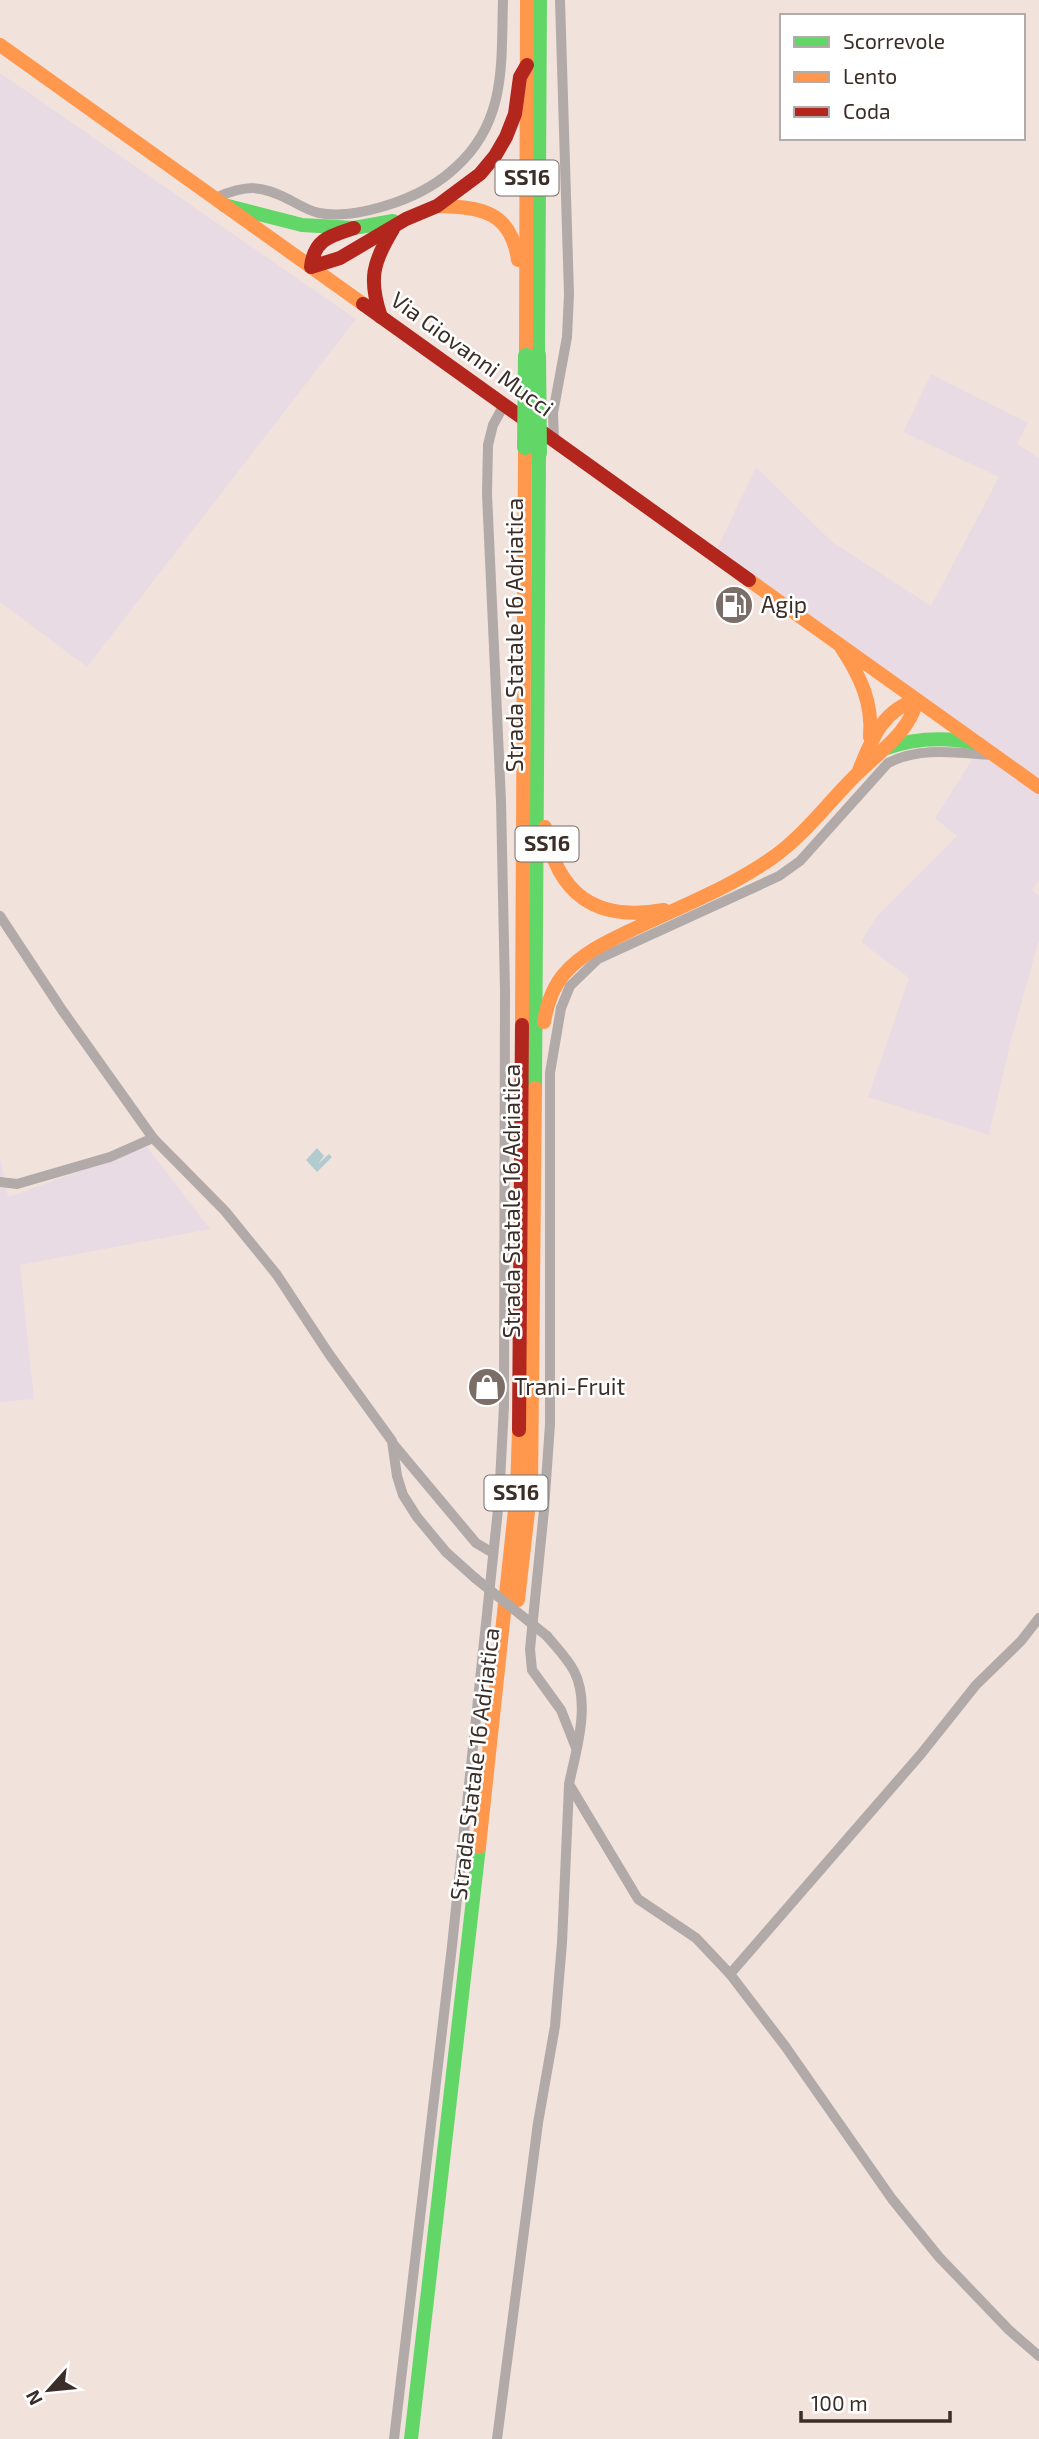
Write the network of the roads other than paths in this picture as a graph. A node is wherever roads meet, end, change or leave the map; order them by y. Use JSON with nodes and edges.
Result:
{"nodes":[{"id":1,"x":503,"y":0,"type":"edge"},
{"id":2,"x":527,"y":0,"type":"edge"},
{"id":3,"x":540,"y":0,"type":"edge"},
{"id":4,"x":560,"y":0,"type":"edge"},
{"id":5,"x":0,"y":45,"type":"edge"},
{"id":6,"x":527,"y":65,"type":"junction"},
{"id":7,"x":219,"y":202,"type":"junction"},
{"id":8,"x":437,"y":206,"type":"junction"},
{"id":9,"x":401,"y":222,"type":"junction"},
{"id":10,"x":354,"y":228,"type":"junction"},
{"id":11,"x":311,"y":267,"type":"junction"},
{"id":12,"x":381,"y":317,"type":"junction"},
{"id":13,"x":532,"y":355,"type":"junction"},
{"id":14,"x":504,"y":405,"type":"junction"},
{"id":15,"x":554,"y":441,"type":"junction"},
{"id":16,"x":532,"y":450,"type":"junction"},
{"id":17,"x":841,"y":647,"type":"junction"},
{"id":18,"x":536,"y":681,"type":"junction"},
{"id":19,"x":917,"y":700,"type":"junction"},
{"id":20,"x":977,"y":743,"type":"junction"},
{"id":21,"x":876,"y":749,"type":"junction"},
{"id":22,"x":994,"y":755,"type":"junction"},
{"id":23,"x":1039,"y":787,"type":"edge"},
{"id":24,"x":678,"y":909,"type":"junction"},
{"id":25,"x":0,"y":916,"type":"edge"},
{"id":26,"x":536,"y":1094,"type":"junction"},
{"id":27,"x":153,"y":1138,"type":"junction"},
{"id":28,"x":0,"y":1182,"type":"edge"},
{"id":29,"x":392,"y":1441,"type":"junction"},
{"id":30,"x":493,"y":1553,"type":"junction"},
{"id":31,"x":1039,"y":1618,"type":"edge"},
{"id":32,"x":576,"y":1748,"type":"junction"},
{"id":33,"x":569,"y":1784,"type":"junction"},
{"id":34,"x":730,"y":1974,"type":"junction"},
{"id":35,"x":1039,"y":2356,"type":"edge"},
{"id":36,"x":394,"y":2439,"type":"edge"},
{"id":37,"x":411,"y":2439,"type":"edge"},
{"id":38,"x":421,"y":2439,"type":"edge"},
{"id":39,"x":496,"y":2439,"type":"edge"}],
"edges":[{"from":1,"to":7,"type":"street"},
{"from":2,"to":6,"type":"main road","name":"Strada Statale 16 Adriatica","number":"SS16"},
{"from":3,"to":13,"type":"main road","name":"Strada Statale 16 Adriatica","number":"SS16"},
{"from":4,"to":15,"type":"street"},
{"from":5,"to":7,"type":"main road","name":"Via Giovanni Mucci"},
{"from":6,"to":8,"type":"main road","number":"SS16"},
{"from":6,"to":13,"type":"main road","name":"Strada Statale 16 Adriatica","number":"SS16"},
{"from":7,"to":10,"type":"main road","number":"SS16"},
{"from":7,"to":11,"type":"main road","name":"Via Giovanni Mucci"},
{"from":8,"to":9,"type":"main road","number":"SS16"},
{"from":8,"to":13,"type":"main road","number":"SS16"},
{"from":9,"to":10,"type":"main road","number":"SS16"},
{"from":9,"to":11,"type":"main road","number":"SS16"},
{"from":9,"to":12,"type":"main road"},
{"from":10,"to":11,"type":"main road","number":"SS16"},
{"from":11,"to":12,"type":"main road","name":"Via Giovanni Mucci"},
{"from":12,"to":14,"type":"main road","name":"Via Giovanni Mucci"},
{"from":13,"to":16,"type":"main road","name":"Strada Statale 16 Adriatica","number":"SS16","bridge":true},
{"from":14,"to":15,"type":"main road","name":"Via Giovanni Mucci"},
{"from":14,"to":30,"type":"street"},
{"from":15,"to":17,"type":"main road","name":"Via Giovanni Mucci"},
{"from":16,"to":18,"type":"main road","name":"Strada Statale 16 Adriatica","number":"SS16"},
{"from":16,"to":37,"type":"main road","name":"Strada Statale 16 Adriatica","number":"SS16"},
{"from":17,"to":19,"type":"main road","name":"Via Giovanni Mucci"},
{"from":17,"to":21,"type":"main road","number":"SS16"},
{"from":18,"to":24,"type":"main road","number":"SS16"},
{"from":18,"to":26,"type":"main road","name":"Strada Statale 16 Adriatica","number":"SS16"},
{"from":19,"to":20,"type":"main road","name":"Via Giovanni Mucci"},
{"from":19,"to":21,"type":"main road","number":"SS16"},
{"from":20,"to":21,"type":"main road"},
{"from":20,"to":22,"type":"main road","name":"Via Giovanni Mucci"},
{"from":21,"to":24,"type":"main road","number":"SS16"},
{"from":22,"to":23,"type":"main road","name":"Via Giovanni Mucci"},
{"from":22,"to":32,"type":"street"},
{"from":24,"to":26,"type":"main road","number":"SS16"},
{"from":25,"to":27,"type":"street"},
{"from":26,"to":38,"type":"main road","name":"Strada Statale 16 Adriatica","number":"SS16"},
{"from":27,"to":28,"type":"street"},
{"from":27,"to":29,"type":"street"},
{"from":29,"to":30,"type":"street"},
{"from":29,"to":32,"type":"street","bridge":true},
{"from":30,"to":36,"type":"street"},
{"from":31,"to":34,"type":"street"},
{"from":32,"to":33,"type":"street"},
{"from":33,"to":34,"type":"street"},
{"from":33,"to":39,"type":"street"},
{"from":34,"to":35,"type":"street"}]}
